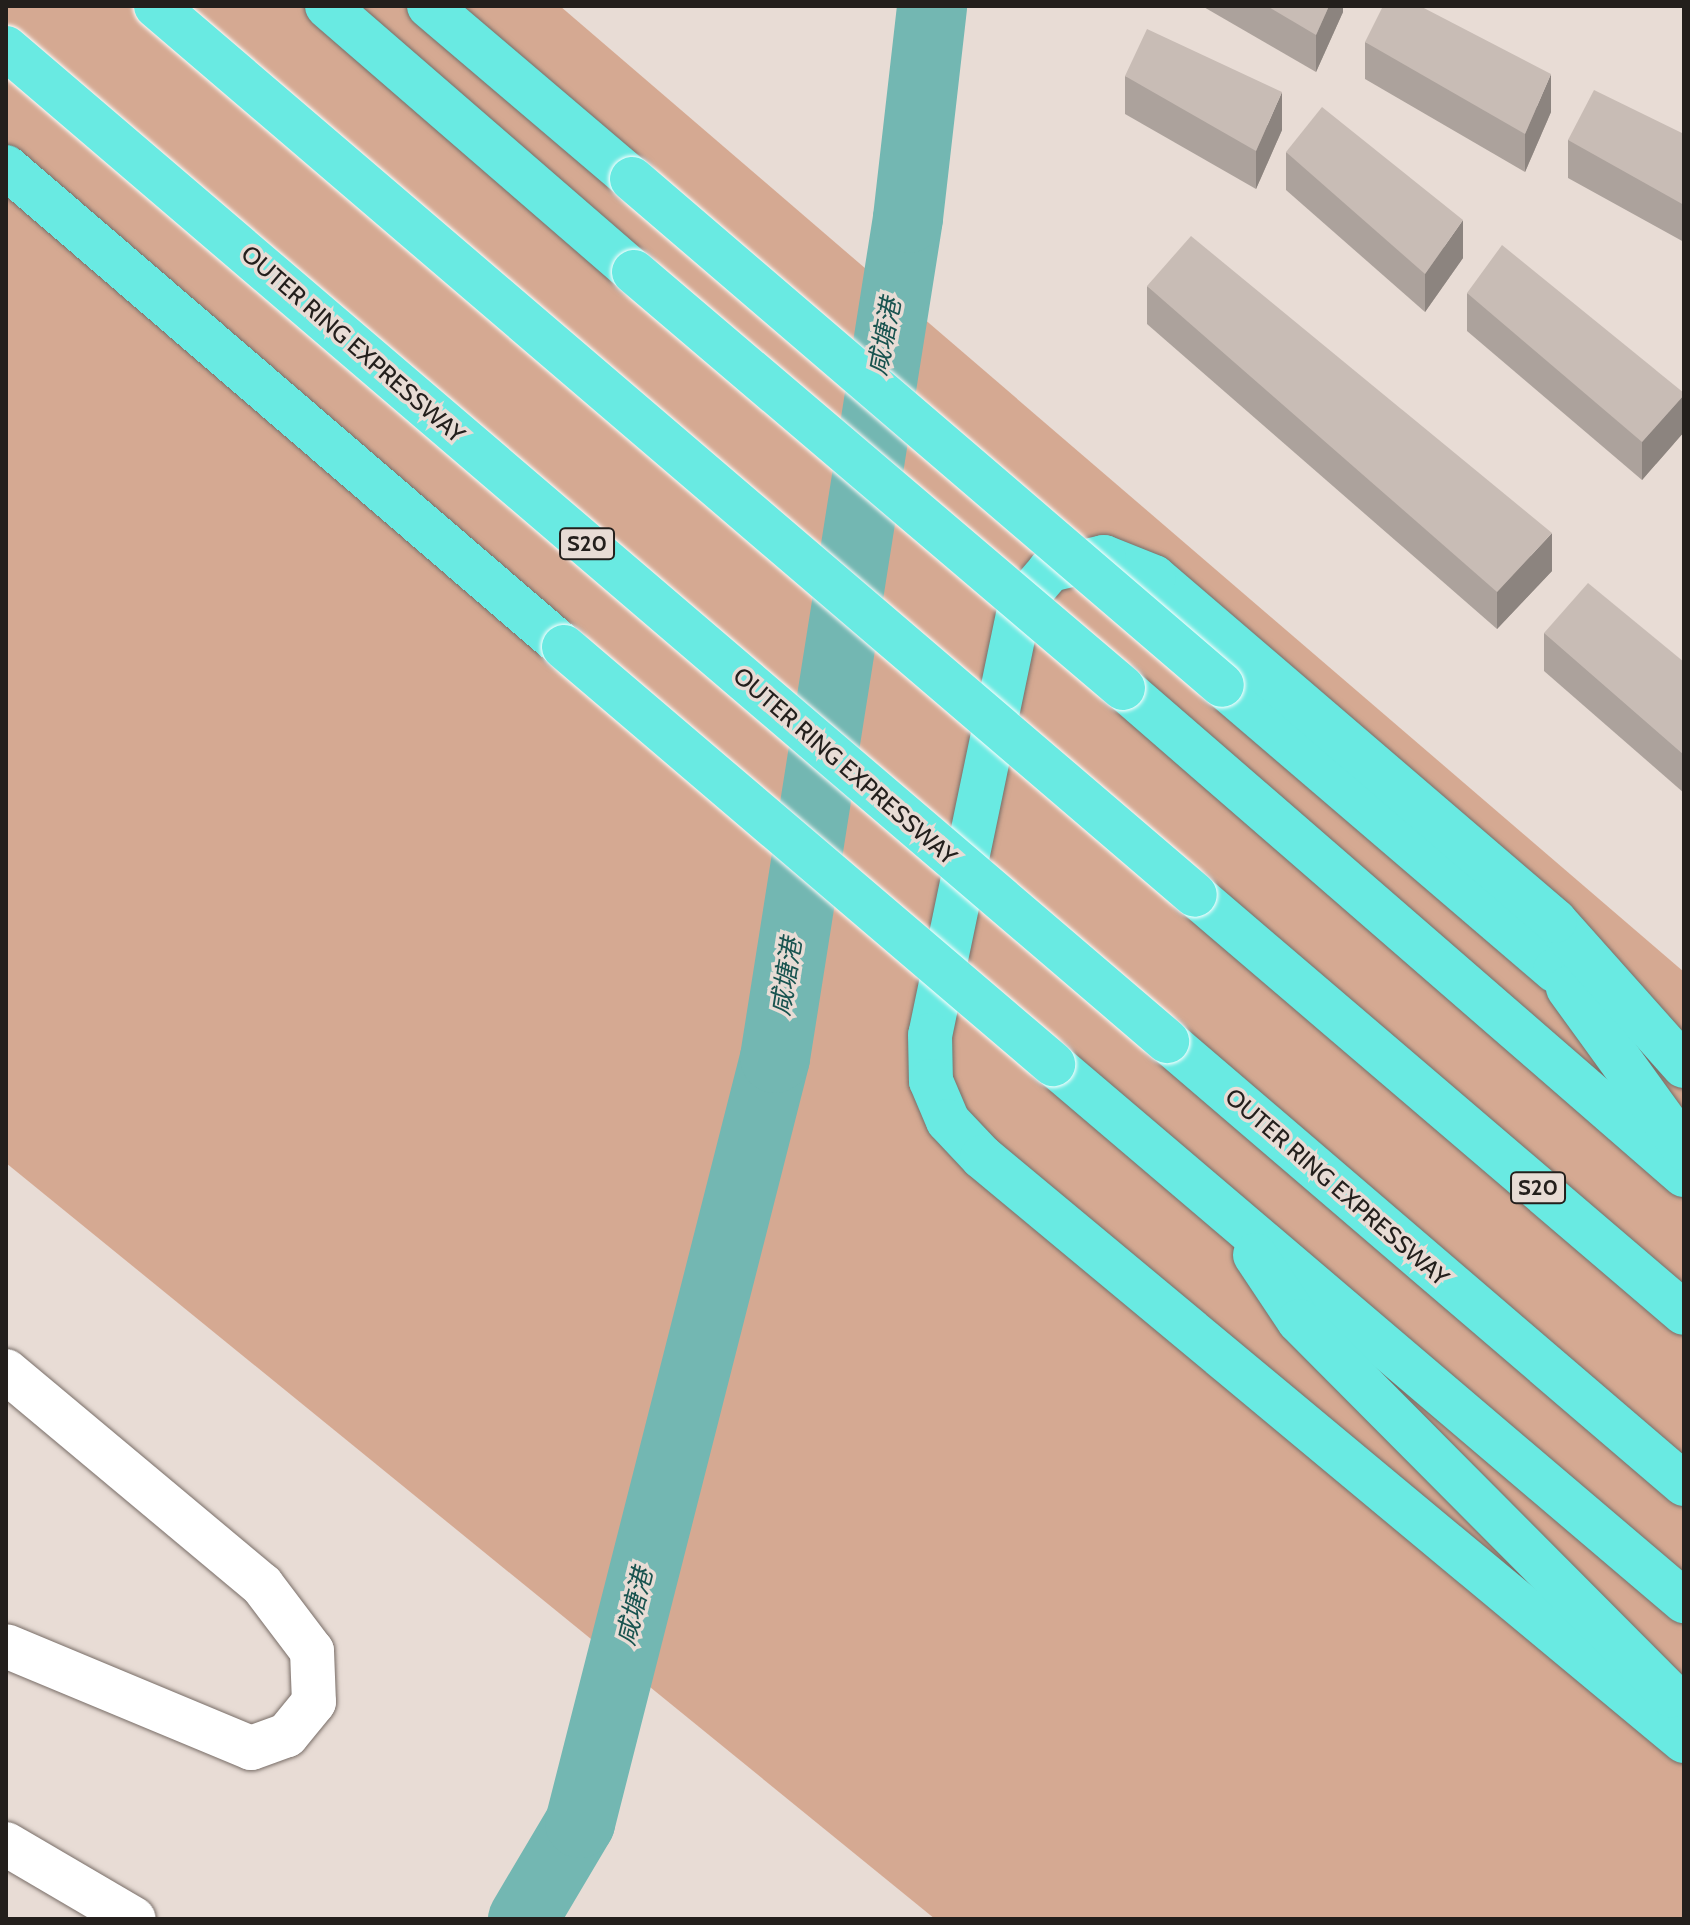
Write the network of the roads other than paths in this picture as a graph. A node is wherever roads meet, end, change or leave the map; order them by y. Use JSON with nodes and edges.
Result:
{"nodes":[{"id":1,"x":156,"y":6,"type":"edge"},
{"id":2,"x":327,"y":6,"type":"edge"},
{"id":3,"x":429,"y":6,"type":"edge"},
{"id":4,"x":6,"y":48,"type":"edge"},
{"id":5,"x":6,"y":167,"type":"edge"},
{"id":6,"x":1555,"y":970,"type":"junction"},
{"id":7,"x":1670,"y":1053,"type":"edge"},
{"id":8,"x":1684,"y":1148,"type":"edge"},
{"id":9,"x":1684,"y":1175,"type":"edge"},
{"id":10,"x":1228,"y":1213,"type":"junction"},
{"id":11,"x":1684,"y":1313,"type":"edge"},
{"id":12,"x":6,"y":1371,"type":"edge"},
{"id":13,"x":1684,"y":1484,"type":"edge"},
{"id":14,"x":1684,"y":1601,"type":"edge"},
{"id":15,"x":6,"y":1646,"type":"edge"},
{"id":16,"x":1684,"y":1707,"type":"edge"},
{"id":17,"x":1684,"y":1741,"type":"edge"},
{"id":18,"x":6,"y":1844,"type":"edge"},
{"id":19,"x":134,"y":1919,"type":"edge"}],
"edges":[{"from":1,"to":11,"type":"highway","number":"S20","bridge":true},
{"from":2,"to":9,"type":"highway","bridge":true},
{"from":3,"to":6,"type":"highway","bridge":true},
{"from":4,"to":13,"type":"highway","name":"OUTER RING EXPRESSWAY","number":"S20","bridge":true},
{"from":5,"to":10,"type":"highway","bridge":true},
{"from":6,"to":7,"type":"highway"},
{"from":6,"to":8,"type":"highway"},
{"from":7,"to":17,"type":"highway"},
{"from":10,"to":14,"type":"highway"},
{"from":10,"to":16,"type":"highway"},
{"from":12,"to":15,"type":"street"},
{"from":18,"to":19,"type":"street"}]}
